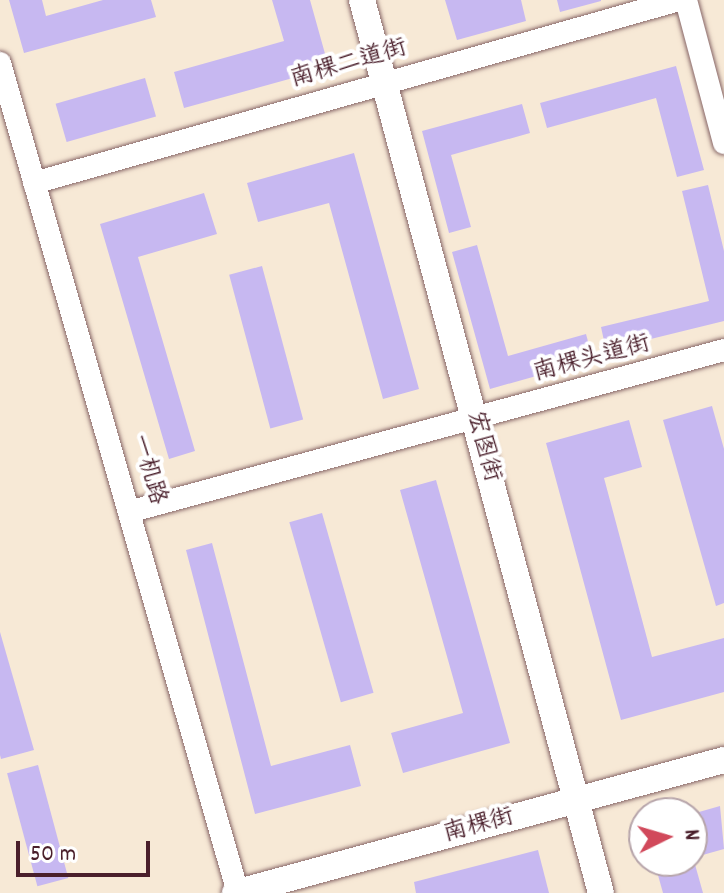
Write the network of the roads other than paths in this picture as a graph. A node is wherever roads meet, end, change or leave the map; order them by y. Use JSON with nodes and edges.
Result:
{"nodes":[{"id":1,"x":362,"y":0,"type":"edge"},
{"id":2,"x":679,"y":0,"type":"edge"},
{"id":3,"x":686,"y":0,"type":"edge"},
{"id":4,"x":0,"y":63,"type":"edge"},
{"id":5,"x":385,"y":82,"type":"junction"},
{"id":6,"x":724,"y":143,"type":"edge"},
{"id":7,"x":34,"y":183,"type":"junction"},
{"id":8,"x":724,"y":350,"type":"edge"},
{"id":9,"x":474,"y":419,"type":"junction"},
{"id":10,"x":132,"y":511,"type":"junction"},
{"id":11,"x":724,"y":760,"type":"edge"},
{"id":12,"x":577,"y":801,"type":"junction"},
{"id":13,"x":237,"y":893,"type":"edge"},
{"id":14,"x":601,"y":893,"type":"edge"}],
"edges":[{"from":1,"to":5,"type":"street","name":"宏图街"},
{"from":2,"to":5,"type":"street","name":"南棵二道街"},
{"from":3,"to":6,"type":"street"},
{"from":4,"to":7,"type":"street","name":"一机路"},
{"from":5,"to":7,"type":"street","name":"南棵二道街"},
{"from":5,"to":9,"type":"street","name":"宏图街"},
{"from":7,"to":10,"type":"street","name":"一机路"},
{"from":8,"to":9,"type":"street","name":"南棵头道街"},
{"from":9,"to":10,"type":"street","name":"南棵头道街"},
{"from":9,"to":12,"type":"street","name":"宏图街"},
{"from":10,"to":13,"type":"street","name":"一机路"},
{"from":11,"to":12,"type":"street","name":"南棵街"},
{"from":12,"to":13,"type":"street","name":"南棵街"},
{"from":12,"to":14,"type":"street","name":"宏图街"}]}
